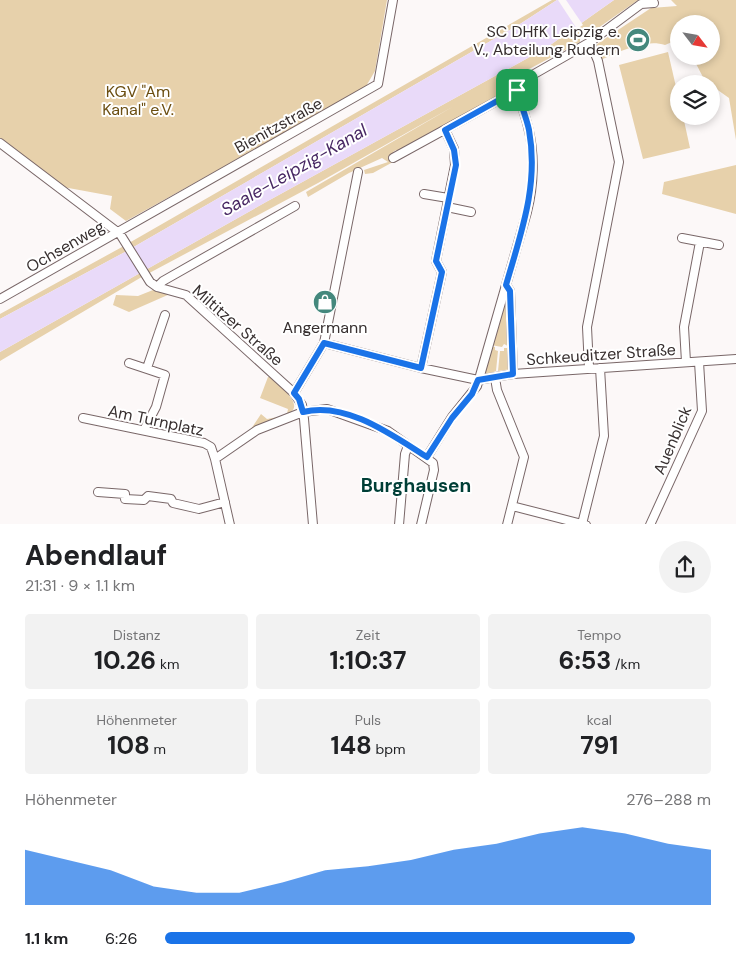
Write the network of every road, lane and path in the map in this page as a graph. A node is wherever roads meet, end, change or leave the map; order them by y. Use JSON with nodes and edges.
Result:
{"nodes":[{"id":1,"x":393,"y":0,"type":"edge"},
{"id":2,"x":654,"y":3,"type":"dead end"},
{"id":3,"x":590,"y":42,"type":"junction"},
{"id":4,"x":517,"y":90,"type":"junction"},
{"id":5,"x":445,"y":130,"type":"junction"},
{"id":6,"x":0,"y":143,"type":"edge"},
{"id":7,"x":393,"y":158,"type":"dead end"},
{"id":8,"x":358,"y":172,"type":"dead end"},
{"id":9,"x":424,"y":194,"type":"dead end"},
{"id":10,"x":448,"y":203,"type":"junction"},
{"id":11,"x":295,"y":206,"type":"dead end"},
{"id":12,"x":471,"y":212,"type":"dead end"},
{"id":13,"x":117,"y":232,"type":"junction"},
{"id":14,"x":682,"y":238,"type":"dead end"},
{"id":15,"x":700,"y":242,"type":"junction"},
{"id":16,"x":719,"y":245,"type":"dead end"},
{"id":17,"x":506,"y":285,"type":"junction"},
{"id":18,"x":157,"y":287,"type":"junction"},
{"id":19,"x":0,"y":299,"type":"edge"},
{"id":20,"x":165,"y":315,"type":"dead end"},
{"id":21,"x":324,"y":343,"type":"junction"},
{"id":22,"x":736,"y":359,"type":"edge"},
{"id":23,"x":686,"y":362,"type":"junction"},
{"id":24,"x":699,"y":362,"type":"junction"},
{"id":25,"x":129,"y":363,"type":"dead end"},
{"id":26,"x":147,"y":368,"type":"junction"},
{"id":27,"x":421,"y":368,"type":"junction"},
{"id":28,"x":589,"y":368,"type":"junction"},
{"id":29,"x":600,"y":368,"type":"junction"},
{"id":30,"x":513,"y":374,"type":"junction"},
{"id":31,"x":495,"y":378,"type":"junction"},
{"id":32,"x":478,"y":380,"type":"junction"},
{"id":33,"x":297,"y":396,"type":"junction"},
{"id":34,"x":303,"y":412,"type":"junction"},
{"id":35,"x":83,"y":418,"type":"dead end"},
{"id":36,"x":144,"y":430,"type":"junction"},
{"id":37,"x":408,"y":446,"type":"junction"},
{"id":38,"x":427,"y":457,"type":"junction"},
{"id":39,"x":215,"y":459,"type":"junction"},
{"id":40,"x":98,"y":492,"type":"dead end"},
{"id":41,"x":225,"y":502,"type":"junction"},
{"id":42,"x":512,"y":506,"type":"junction"},
{"id":43,"x":230,"y":524,"type":"edge"},
{"id":44,"x":313,"y":524,"type":"edge"},
{"id":45,"x":399,"y":524,"type":"edge"},
{"id":46,"x":421,"y":524,"type":"edge"},
{"id":47,"x":507,"y":524,"type":"edge"},
{"id":48,"x":584,"y":524,"type":"edge"},
{"id":49,"x":650,"y":524,"type":"edge"}],
"edges":[{"from":1,"to":13,"type":"street","name":"Bienitzstraße"},
{"from":2,"to":3,"type":"street"},
{"from":3,"to":4,"type":"street"},
{"from":3,"to":28,"type":"street"},
{"from":4,"to":5,"type":"street"},
{"from":4,"to":17,"type":"street"},
{"from":5,"to":7,"type":"street"},
{"from":5,"to":10,"type":"street"},
{"from":6,"to":13,"type":"street","name":"Miltitzer Straße"},
{"from":8,"to":21,"type":"street"},
{"from":9,"to":10,"type":"street"},
{"from":10,"to":12,"type":"street"},
{"from":10,"to":27,"type":"street"},
{"from":11,"to":18,"type":"street"},
{"from":13,"to":18,"type":"street","name":"Miltitzer Straße"},
{"from":13,"to":19,"type":"street","name":"Ochsenweg"},
{"from":14,"to":15,"type":"street"},
{"from":15,"to":16,"type":"street"},
{"from":15,"to":23,"type":"street"},
{"from":17,"to":30,"type":"street"},
{"from":17,"to":32,"type":"street"},
{"from":18,"to":33,"type":"street","name":"Miltitzer Straße"},
{"from":20,"to":26,"type":"street"},
{"from":21,"to":27,"type":"street","name":"Schkeuditzer Straße"},
{"from":21,"to":33,"type":"street"},
{"from":22,"to":24,"type":"street","name":"Schkeuditzer Straße"},
{"from":23,"to":24,"type":"street","name":"Schkeuditzer Straße"},
{"from":23,"to":29,"type":"street","name":"Schkeuditzer Straße"},
{"from":24,"to":49,"type":"street","name":"Auenblick"},
{"from":25,"to":26,"type":"street"},
{"from":26,"to":36,"type":"street"},
{"from":27,"to":32,"type":"street","name":"Schkeuditzer Straße"},
{"from":28,"to":29,"type":"street","name":"Schkeuditzer Straße"},
{"from":28,"to":30,"type":"street","name":"Schkeuditzer Straße"},
{"from":29,"to":48,"type":"street"},
{"from":30,"to":31,"type":"street","name":"Schkeuditzer Straße"},
{"from":31,"to":32,"type":"street","name":"Schkeuditzer Straße"},
{"from":31,"to":42,"type":"street"},
{"from":32,"to":38,"type":"street"},
{"from":33,"to":34,"type":"street"},
{"from":34,"to":37,"type":"street"},
{"from":34,"to":39,"type":"street"},
{"from":34,"to":44,"type":"street"},
{"from":35,"to":36,"type":"street","name":"Am Turnplatz"},
{"from":36,"to":39,"type":"street","name":"Am Turnplatz"},
{"from":37,"to":38,"type":"street"},
{"from":37,"to":45,"type":"street"},
{"from":38,"to":46,"type":"street"},
{"from":39,"to":41,"type":"street"},
{"from":40,"to":41,"type":"street"},
{"from":41,"to":43,"type":"street"},
{"from":42,"to":47,"type":"street"},
{"from":42,"to":48,"type":"street"}]}
